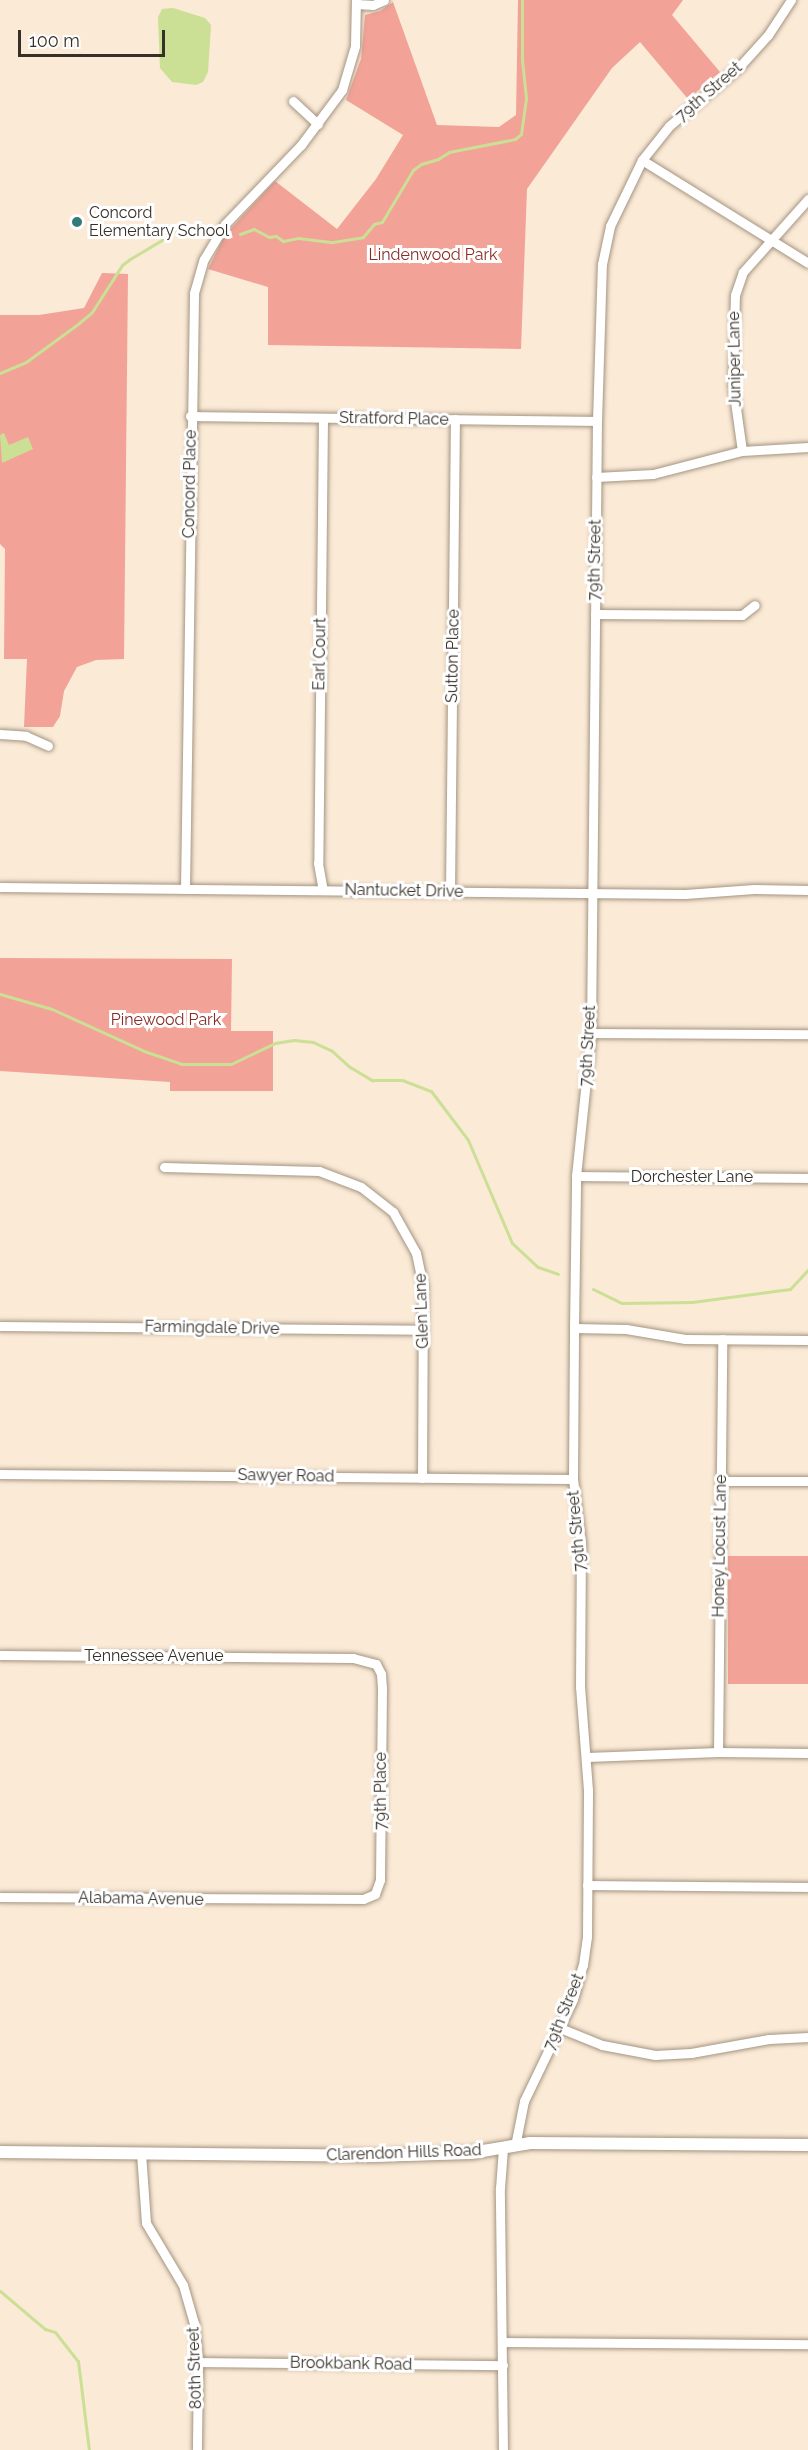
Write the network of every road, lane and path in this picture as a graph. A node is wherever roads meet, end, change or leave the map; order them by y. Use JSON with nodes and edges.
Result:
{"nodes":[{"id":1,"x":384,"y":0,"type":"edge"},
{"id":2,"x":791,"y":0,"type":"edge"},
{"id":3,"x":356,"y":2,"type":"edge"},
{"id":4,"x":292,"y":101,"type":"dead end"},
{"id":5,"x":318,"y":124,"type":"junction"},
{"id":6,"x":642,"y":160,"type":"junction"},
{"id":7,"x":808,"y":198,"type":"edge"},
{"id":8,"x":770,"y":241,"type":"junction"},
{"id":9,"x":808,"y":263,"type":"edge"},
{"id":10,"x":190,"y":416,"type":"junction"},
{"id":11,"x":322,"y":418,"type":"junction"},
{"id":12,"x":455,"y":419,"type":"junction"},
{"id":13,"x":597,"y":421,"type":"junction"},
{"id":14,"x":808,"y":447,"type":"edge"},
{"id":15,"x":742,"y":451,"type":"junction"},
{"id":16,"x":596,"y":477,"type":"junction"},
{"id":17,"x":755,"y":605,"type":"dead end"},
{"id":18,"x":595,"y":614,"type":"junction"},
{"id":19,"x":0,"y":734,"type":"edge"},
{"id":20,"x":48,"y":746,"type":"dead end"},
{"id":21,"x":0,"y":887,"type":"edge"},
{"id":22,"x":185,"y":889,"type":"junction"},
{"id":23,"x":323,"y":890,"type":"junction"},
{"id":24,"x":808,"y":890,"type":"edge"},
{"id":25,"x":450,"y":892,"type":"junction"},
{"id":26,"x":592,"y":893,"type":"junction"},
{"id":27,"x":591,"y":1033,"type":"junction"},
{"id":28,"x":808,"y":1034,"type":"edge"},
{"id":29,"x":164,"y":1167,"type":"dead end"},
{"id":30,"x":576,"y":1176,"type":"junction"},
{"id":31,"x":808,"y":1178,"type":"edge"},
{"id":32,"x":0,"y":1326,"type":"edge"},
{"id":33,"x":574,"y":1328,"type":"junction"},
{"id":34,"x":423,"y":1330,"type":"junction"},
{"id":35,"x":722,"y":1339,"type":"junction"},
{"id":36,"x":808,"y":1340,"type":"edge"},
{"id":37,"x":0,"y":1474,"type":"edge"},
{"id":38,"x":422,"y":1478,"type":"junction"},
{"id":39,"x":573,"y":1479,"type":"junction"},
{"id":40,"x":720,"y":1480,"type":"junction"},
{"id":41,"x":808,"y":1481,"type":"edge"},
{"id":42,"x":0,"y":1655,"type":"edge"},
{"id":43,"x":308,"y":1657,"type":"joint"},
{"id":44,"x":718,"y":1752,"type":"junction"},
{"id":45,"x":808,"y":1753,"type":"edge"},
{"id":46,"x":587,"y":1757,"type":"junction"},
{"id":47,"x":587,"y":1885,"type":"junction"},
{"id":48,"x":808,"y":1887,"type":"edge"},
{"id":49,"x":0,"y":1897,"type":"edge"},
{"id":50,"x":283,"y":1900,"type":"joint"},
{"id":51,"x":560,"y":2028,"type":"junction"},
{"id":52,"x":808,"y":2037,"type":"edge"},
{"id":53,"x":808,"y":2145,"type":"edge"},
{"id":54,"x":509,"y":2147,"type":"junction"},
{"id":55,"x":0,"y":2152,"type":"edge"},
{"id":56,"x":141,"y":2153,"type":"junction"},
{"id":57,"x":504,"y":2342,"type":"junction"},
{"id":58,"x":808,"y":2344,"type":"edge"},
{"id":59,"x":198,"y":2362,"type":"junction"},
{"id":60,"x":503,"y":2365,"type":"junction"},
{"id":61,"x":197,"y":2450,"type":"edge"},
{"id":62,"x":503,"y":2450,"type":"edge"}],
"edges":[{"from":1,"to":3,"type":"street"},
{"from":2,"to":6,"type":"street","name":"79th Street"},
{"from":3,"to":5,"type":"street","name":"Concord Place"},
{"from":4,"to":5,"type":"street"},
{"from":5,"to":10,"type":"street","name":"Concord Place"},
{"from":6,"to":8,"type":"street"},
{"from":6,"to":13,"type":"street","name":"79th Street"},
{"from":7,"to":8,"type":"street","name":"Juniper Lane"},
{"from":8,"to":9,"type":"street"},
{"from":8,"to":15,"type":"street","name":"Juniper Lane"},
{"from":10,"to":11,"type":"street","name":"Stratford Place"},
{"from":10,"to":22,"type":"street","name":"Concord Place"},
{"from":11,"to":12,"type":"street","name":"Stratford Place"},
{"from":11,"to":23,"type":"street","name":"Earl Court"},
{"from":12,"to":13,"type":"street","name":"Stratford Place"},
{"from":12,"to":25,"type":"street","name":"Sutton Place"},
{"from":13,"to":16,"type":"street","name":"79th Street"},
{"from":14,"to":15,"type":"street"},
{"from":15,"to":16,"type":"street"},
{"from":16,"to":18,"type":"street","name":"79th Street"},
{"from":17,"to":18,"type":"street"},
{"from":18,"to":26,"type":"street","name":"79th Street"},
{"from":19,"to":20,"type":"street"},
{"from":21,"to":22,"type":"street","name":"Nantucket Drive"},
{"from":22,"to":23,"type":"street","name":"Nantucket Drive"},
{"from":23,"to":25,"type":"street","name":"Nantucket Drive"},
{"from":24,"to":26,"type":"street","name":"Nantucket Drive"},
{"from":25,"to":26,"type":"street","name":"Nantucket Drive"},
{"from":26,"to":27,"type":"street","name":"79th Street"},
{"from":27,"to":28,"type":"street"},
{"from":27,"to":30,"type":"street","name":"79th Street"},
{"from":29,"to":34,"type":"street","name":"Glen Lane"},
{"from":30,"to":31,"type":"street","name":"Dorchester Lane"},
{"from":30,"to":33,"type":"street","name":"79th Street"},
{"from":32,"to":34,"type":"street","name":"Farmingdale Drive"},
{"from":33,"to":35,"type":"street"},
{"from":33,"to":39,"type":"street","name":"79th Street"},
{"from":34,"to":38,"type":"street","name":"Glen Lane"},
{"from":35,"to":36,"type":"street"},
{"from":35,"to":40,"type":"street","name":"Honey Locust Lane"},
{"from":37,"to":38,"type":"street","name":"Sawyer Road"},
{"from":38,"to":39,"type":"street","name":"Sawyer Road"},
{"from":39,"to":46,"type":"street","name":"79th Street"},
{"from":40,"to":41,"type":"street"},
{"from":40,"to":44,"type":"street","name":"Honey Locust Lane"},
{"from":42,"to":43,"type":"street","name":"Tennessee Avenue"},
{"from":43,"to":50,"type":"street","name":"79th Place"},
{"from":44,"to":45,"type":"street"},
{"from":44,"to":46,"type":"street"},
{"from":46,"to":47,"type":"street","name":"79th Street"},
{"from":47,"to":48,"type":"street"},
{"from":47,"to":51,"type":"street","name":"79th Street"},
{"from":49,"to":50,"type":"street","name":"Alabama Avenue"},
{"from":51,"to":52,"type":"street"},
{"from":51,"to":54,"type":"street","name":"79th Street"},
{"from":53,"to":54,"type":"street","name":"Clarendon Hills Road"},
{"from":54,"to":56,"type":"street","name":"Clarendon Hills Road"},
{"from":54,"to":57,"type":"street","name":"79th Street"},
{"from":55,"to":56,"type":"street","name":"Clarendon Hills Road"},
{"from":56,"to":59,"type":"street","name":"80th Street"},
{"from":57,"to":58,"type":"street"},
{"from":57,"to":60,"type":"street","name":"79th Street"},
{"from":59,"to":60,"type":"street","name":"Brookbank Road"},
{"from":59,"to":61,"type":"street","name":"80th Street"},
{"from":60,"to":62,"type":"street","name":"79th Street"}]}
